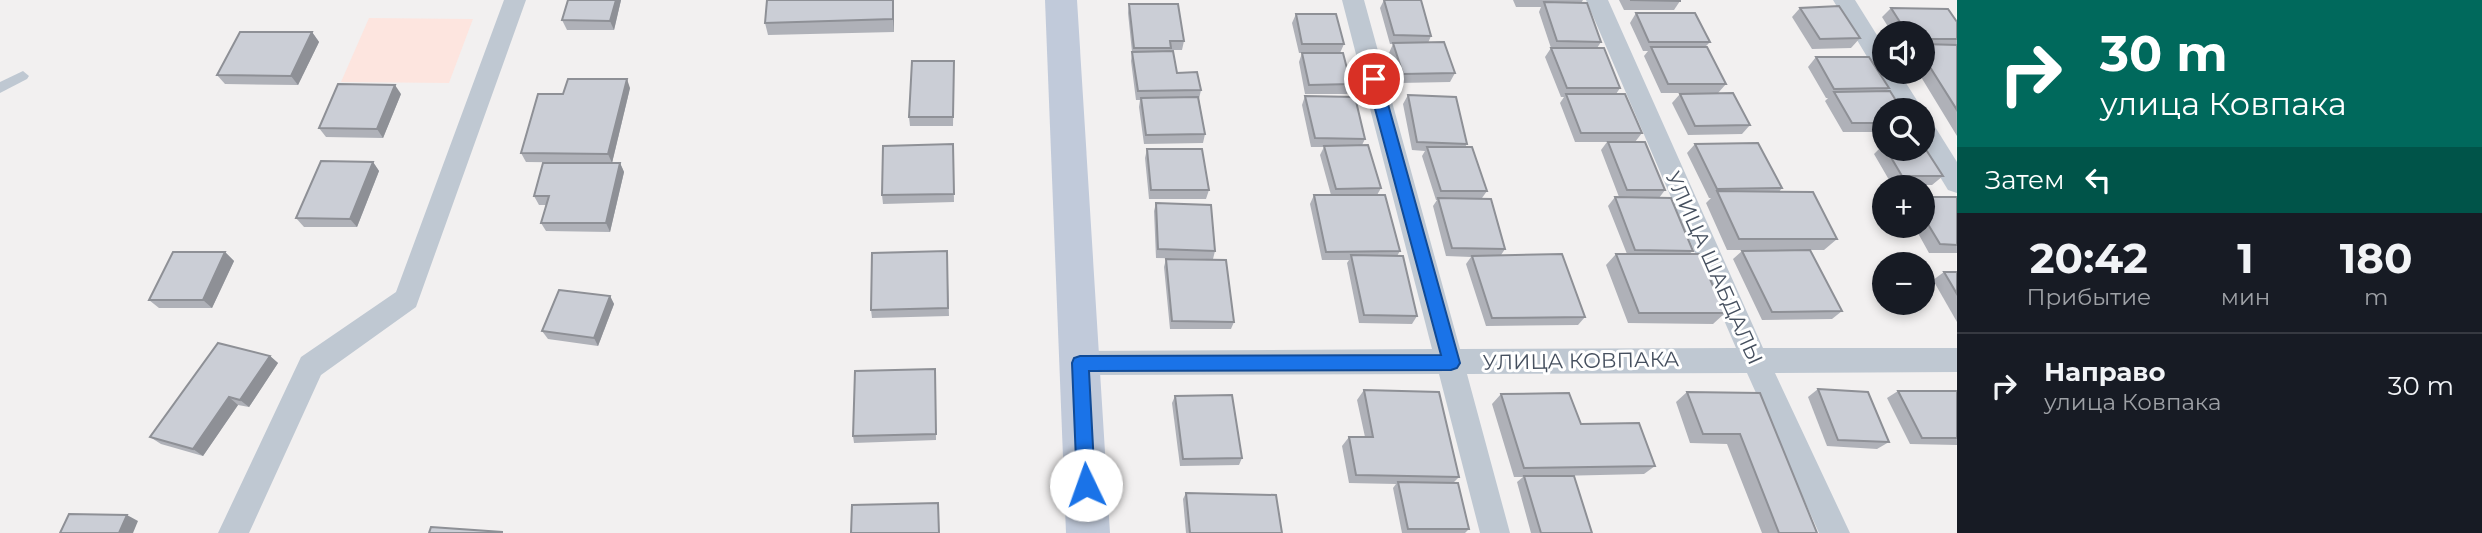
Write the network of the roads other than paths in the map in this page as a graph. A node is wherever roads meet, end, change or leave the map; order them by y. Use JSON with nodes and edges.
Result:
{"nodes":[{"id":1,"x":515,"y":0,"type":"edge"},
{"id":2,"x":1060,"y":0,"type":"edge"},
{"id":3,"x":1353,"y":0,"type":"edge"},
{"id":4,"x":1597,"y":0,"type":"edge"},
{"id":5,"x":1844,"y":0,"type":"edge"},
{"id":6,"x":1872,"y":47,"type":"edge"},
{"id":7,"x":23,"y":76,"type":"dead end"},
{"id":8,"x":0,"y":88,"type":"edge"},
{"id":9,"x":1935,"y":149,"type":"edge"},
{"id":10,"x":1957,"y":183,"type":"edge"},
{"id":11,"x":1754,"y":359,"type":"junction"},
{"id":12,"x":1957,"y":360,"type":"edge"},
{"id":13,"x":1080,"y":363,"type":"junction"},
{"id":14,"x":1451,"y":363,"type":"junction"},
{"id":15,"x":233,"y":533,"type":"edge"},
{"id":16,"x":1088,"y":533,"type":"edge"},
{"id":17,"x":1495,"y":533,"type":"edge"},
{"id":18,"x":1835,"y":533,"type":"edge"}],
"edges":[{"from":1,"to":15,"type":"street"},
{"from":2,"to":13,"type":"main road"},
{"from":3,"to":14,"type":"street"},
{"from":4,"to":11,"type":"street","name":"УЛИЦА ШАБДАЛЫ"},
{"from":5,"to":6,"type":"street"},
{"from":7,"to":8,"type":"lane"},
{"from":9,"to":10,"type":"street"},
{"from":11,"to":12,"type":"street","name":"УЛИЦА КОВПАКА"},
{"from":11,"to":14,"type":"street","name":"УЛИЦА КОВПАКА"},
{"from":11,"to":18,"type":"street","name":"УЛИЦА ШАБДАЛЫ"},
{"from":13,"to":14,"type":"street","name":"УЛИЦА КОВПАКА"},
{"from":13,"to":16,"type":"main road"},
{"from":14,"to":17,"type":"street"}]}
